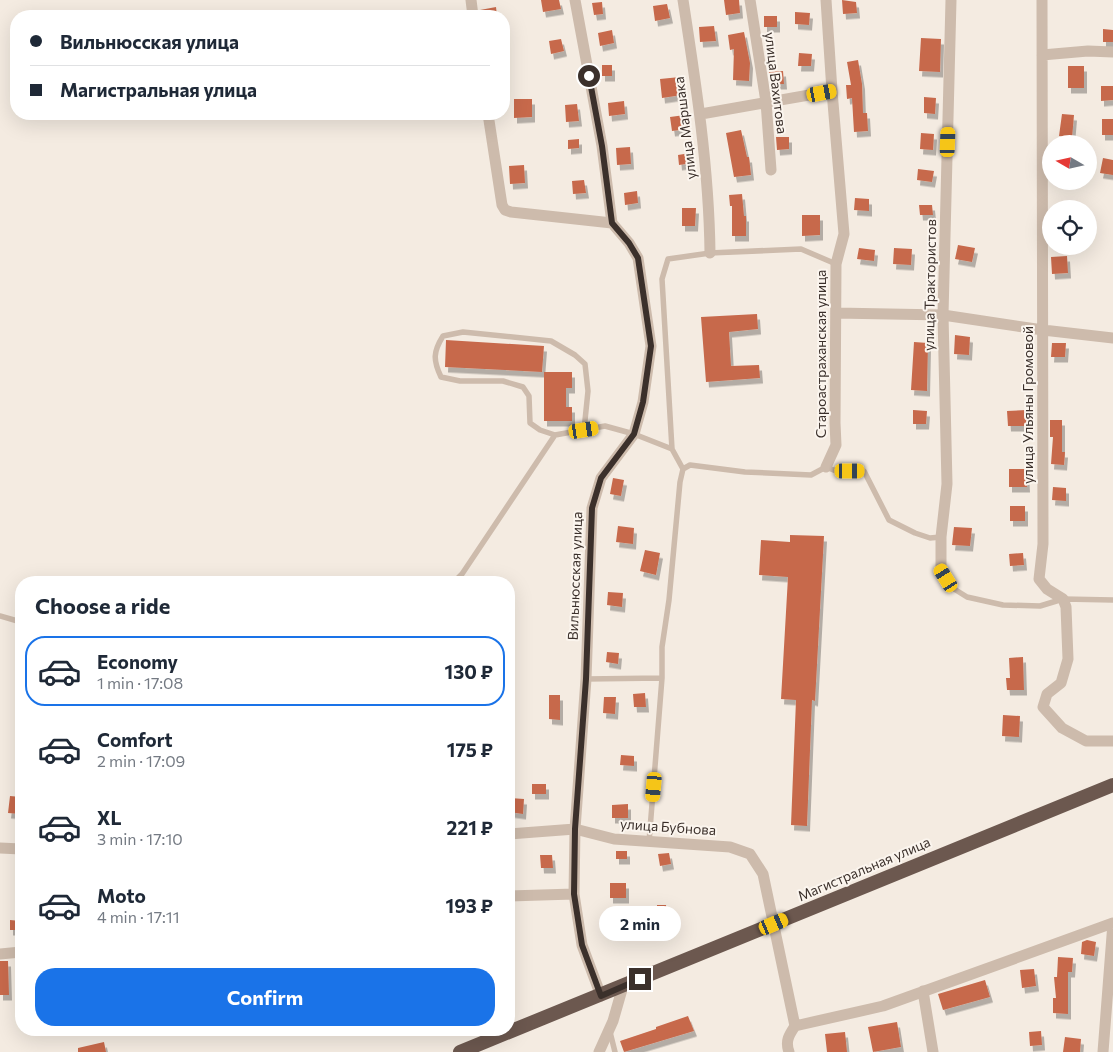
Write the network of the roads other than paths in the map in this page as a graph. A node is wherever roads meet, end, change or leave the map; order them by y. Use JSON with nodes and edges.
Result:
{"nodes":[{"id":1,"x":575,"y":0,"type":"edge"},
{"id":2,"x":683,"y":0,"type":"edge"},
{"id":3,"x":750,"y":0,"type":"edge"},
{"id":4,"x":826,"y":0,"type":"edge"},
{"id":5,"x":951,"y":0,"type":"edge"},
{"id":6,"x":1042,"y":0,"type":"edge"},
{"id":7,"x":1113,"y":52,"type":"edge"},
{"id":8,"x":1042,"y":55,"type":"junction"},
{"id":9,"x":832,"y":91,"type":"junction"},
{"id":10,"x":766,"y":102,"type":"junction"},
{"id":11,"x":701,"y":114,"type":"junction"},
{"id":12,"x":489,"y":120,"type":"edge"},
{"id":13,"x":771,"y":170,"type":"dead end"},
{"id":14,"x":612,"y":223,"type":"junction"},
{"id":15,"x":710,"y":253,"type":"junction"},
{"id":16,"x":836,"y":264,"type":"junction"},
{"id":17,"x":836,"y":313,"type":"junction"},
{"id":18,"x":943,"y":315,"type":"junction"},
{"id":19,"x":1043,"y":330,"type":"junction"},
{"id":20,"x":1113,"y":338,"type":"edge"},
{"id":21,"x":584,"y":430,"type":"junction"},
{"id":22,"x":634,"y":434,"type":"junction"},
{"id":23,"x":555,"y":435,"type":"junction"},
{"id":24,"x":672,"y":449,"type":"junction"},
{"id":25,"x":826,"y":467,"type":"junction"},
{"id":26,"x":683,"y":470,"type":"junction"},
{"id":27,"x":941,"y":537,"type":"junction"},
{"id":28,"x":941,"y":569,"type":"joint"},
{"id":29,"x":460,"y":576,"type":"edge"},
{"id":30,"x":1063,"y":600,"type":"junction"},
{"id":31,"x":1113,"y":600,"type":"edge"},
{"id":32,"x":0,"y":616,"type":"edge"},
{"id":33,"x":15,"y":620,"type":"edge"},
{"id":34,"x":662,"y":678,"type":"junction"},
{"id":35,"x":586,"y":679,"type":"junction"},
{"id":36,"x":1113,"y":741,"type":"edge"},
{"id":37,"x":1113,"y":785,"type":"edge"},
{"id":38,"x":575,"y":829,"type":"junction"},
{"id":39,"x":515,"y":834,"type":"edge"},
{"id":40,"x":649,"y":842,"type":"junction"},
{"id":41,"x":0,"y":848,"type":"edge"},
{"id":42,"x":15,"y":849,"type":"edge"},
{"id":43,"x":574,"y":894,"type":"junction"},
{"id":44,"x":515,"y":896,"type":"edge"},
{"id":45,"x":1113,"y":923,"type":"edge"},
{"id":46,"x":774,"y":924,"type":"junction"},
{"id":47,"x":15,"y":953,"type":"edge"},
{"id":48,"x":0,"y":954,"type":"edge"},
{"id":49,"x":623,"y":986,"type":"junction"},
{"id":50,"x":923,"y":991,"type":"junction"},
{"id":51,"x":601,"y":996,"type":"junction"},
{"id":52,"x":795,"y":1026,"type":"junction"},
{"id":53,"x":515,"y":1030,"type":"edge"},
{"id":54,"x":609,"y":1030,"type":"junction"},
{"id":55,"x":500,"y":1036,"type":"edge"},
{"id":56,"x":460,"y":1052,"type":"edge"},
{"id":57,"x":599,"y":1052,"type":"edge"},
{"id":58,"x":615,"y":1052,"type":"edge"},
{"id":59,"x":789,"y":1052,"type":"edge"},
{"id":60,"x":933,"y":1052,"type":"edge"},
{"id":61,"x":1103,"y":1052,"type":"edge"}],
"edges":[{"from":1,"to":14,"type":"street"},
{"from":2,"to":11,"type":"street","name":"улица Маршака"},
{"from":3,"to":10,"type":"street","name":"улица Вахитова"},
{"from":4,"to":9,"type":"street","name":"Староастраханская улица"},
{"from":5,"to":18,"type":"street","name":"улица Трактористов"},
{"from":6,"to":8,"type":"street","name":"улица Ульяны Громовой"},
{"from":7,"to":8,"type":"street"},
{"from":8,"to":19,"type":"street","name":"улица Ульяны Громовой"},
{"from":9,"to":10,"type":"street"},
{"from":9,"to":16,"type":"street","name":"Староастраханская улица"},
{"from":10,"to":11,"type":"street"},
{"from":10,"to":13,"type":"street","name":"улица Вахитова"},
{"from":11,"to":15,"type":"street","name":"улица Маршака"},
{"from":12,"to":14,"type":"street"},
{"from":14,"to":22,"type":"street","name":"Вильнюсская улица"},
{"from":15,"to":16,"type":"lane"},
{"from":15,"to":24,"type":"lane"},
{"from":16,"to":17,"type":"street","name":"Староастраханская улица"},
{"from":17,"to":18,"type":"street"},
{"from":17,"to":25,"type":"street","name":"Староастраханская улица"},
{"from":18,"to":19,"type":"street"},
{"from":18,"to":27,"type":"street","name":"улица Трактористов"},
{"from":19,"to":20,"type":"street"},
{"from":19,"to":30,"type":"street","name":"улица Ульяны Громовой"},
{"from":21,"to":22,"type":"lane"},
{"from":21,"to":23,"type":"lane"},
{"from":21,"to":23,"type":"lane"},
{"from":22,"to":24,"type":"lane"},
{"from":22,"to":35,"type":"street","name":"Вильнюсская улица"},
{"from":23,"to":29,"type":"lane"},
{"from":24,"to":26,"type":"lane"},
{"from":25,"to":26,"type":"lane"},
{"from":25,"to":27,"type":"lane"},
{"from":26,"to":34,"type":"lane"},
{"from":27,"to":28,"type":"street","name":"улица Трактористов"},
{"from":28,"to":30,"type":"lane"},
{"from":30,"to":31,"type":"lane"},
{"from":30,"to":36,"type":"street"},
{"from":32,"to":33,"type":"lane"},
{"from":34,"to":35,"type":"lane"},
{"from":34,"to":40,"type":"lane"},
{"from":35,"to":38,"type":"street","name":"Вильнюсская улица"},
{"from":37,"to":46,"type":"highway","name":"Магистральная улица"},
{"from":38,"to":39,"type":"street","name":"улица Бубнова"},
{"from":38,"to":40,"type":"street","name":"улица Бубнова"},
{"from":38,"to":43,"type":"street","name":"Вильнюсская улица"},
{"from":40,"to":46,"type":"street","name":"улица Бубнова"},
{"from":41,"to":42,"type":"street"},
{"from":43,"to":44,"type":"street"},
{"from":43,"to":51,"type":"street","name":"Вильнюсская улица"},
{"from":45,"to":50,"type":"street"},
{"from":45,"to":61,"type":"street"},
{"from":46,"to":49,"type":"highway","name":"Магистральная улица"},
{"from":46,"to":52,"type":"street","name":"улица Бубнова"},
{"from":47,"to":48,"type":"street"},
{"from":49,"to":51,"type":"highway","name":"Магистральная улица"},
{"from":49,"to":54,"type":"street"},
{"from":50,"to":52,"type":"street"},
{"from":50,"to":60,"type":"street"},
{"from":51,"to":53,"type":"highway","name":"Магистральная улица"},
{"from":52,"to":59,"type":"street"},
{"from":54,"to":57,"type":"street"},
{"from":54,"to":58,"type":"lane"},
{"from":55,"to":56,"type":"highway","name":"Магистральная улица"}]}
